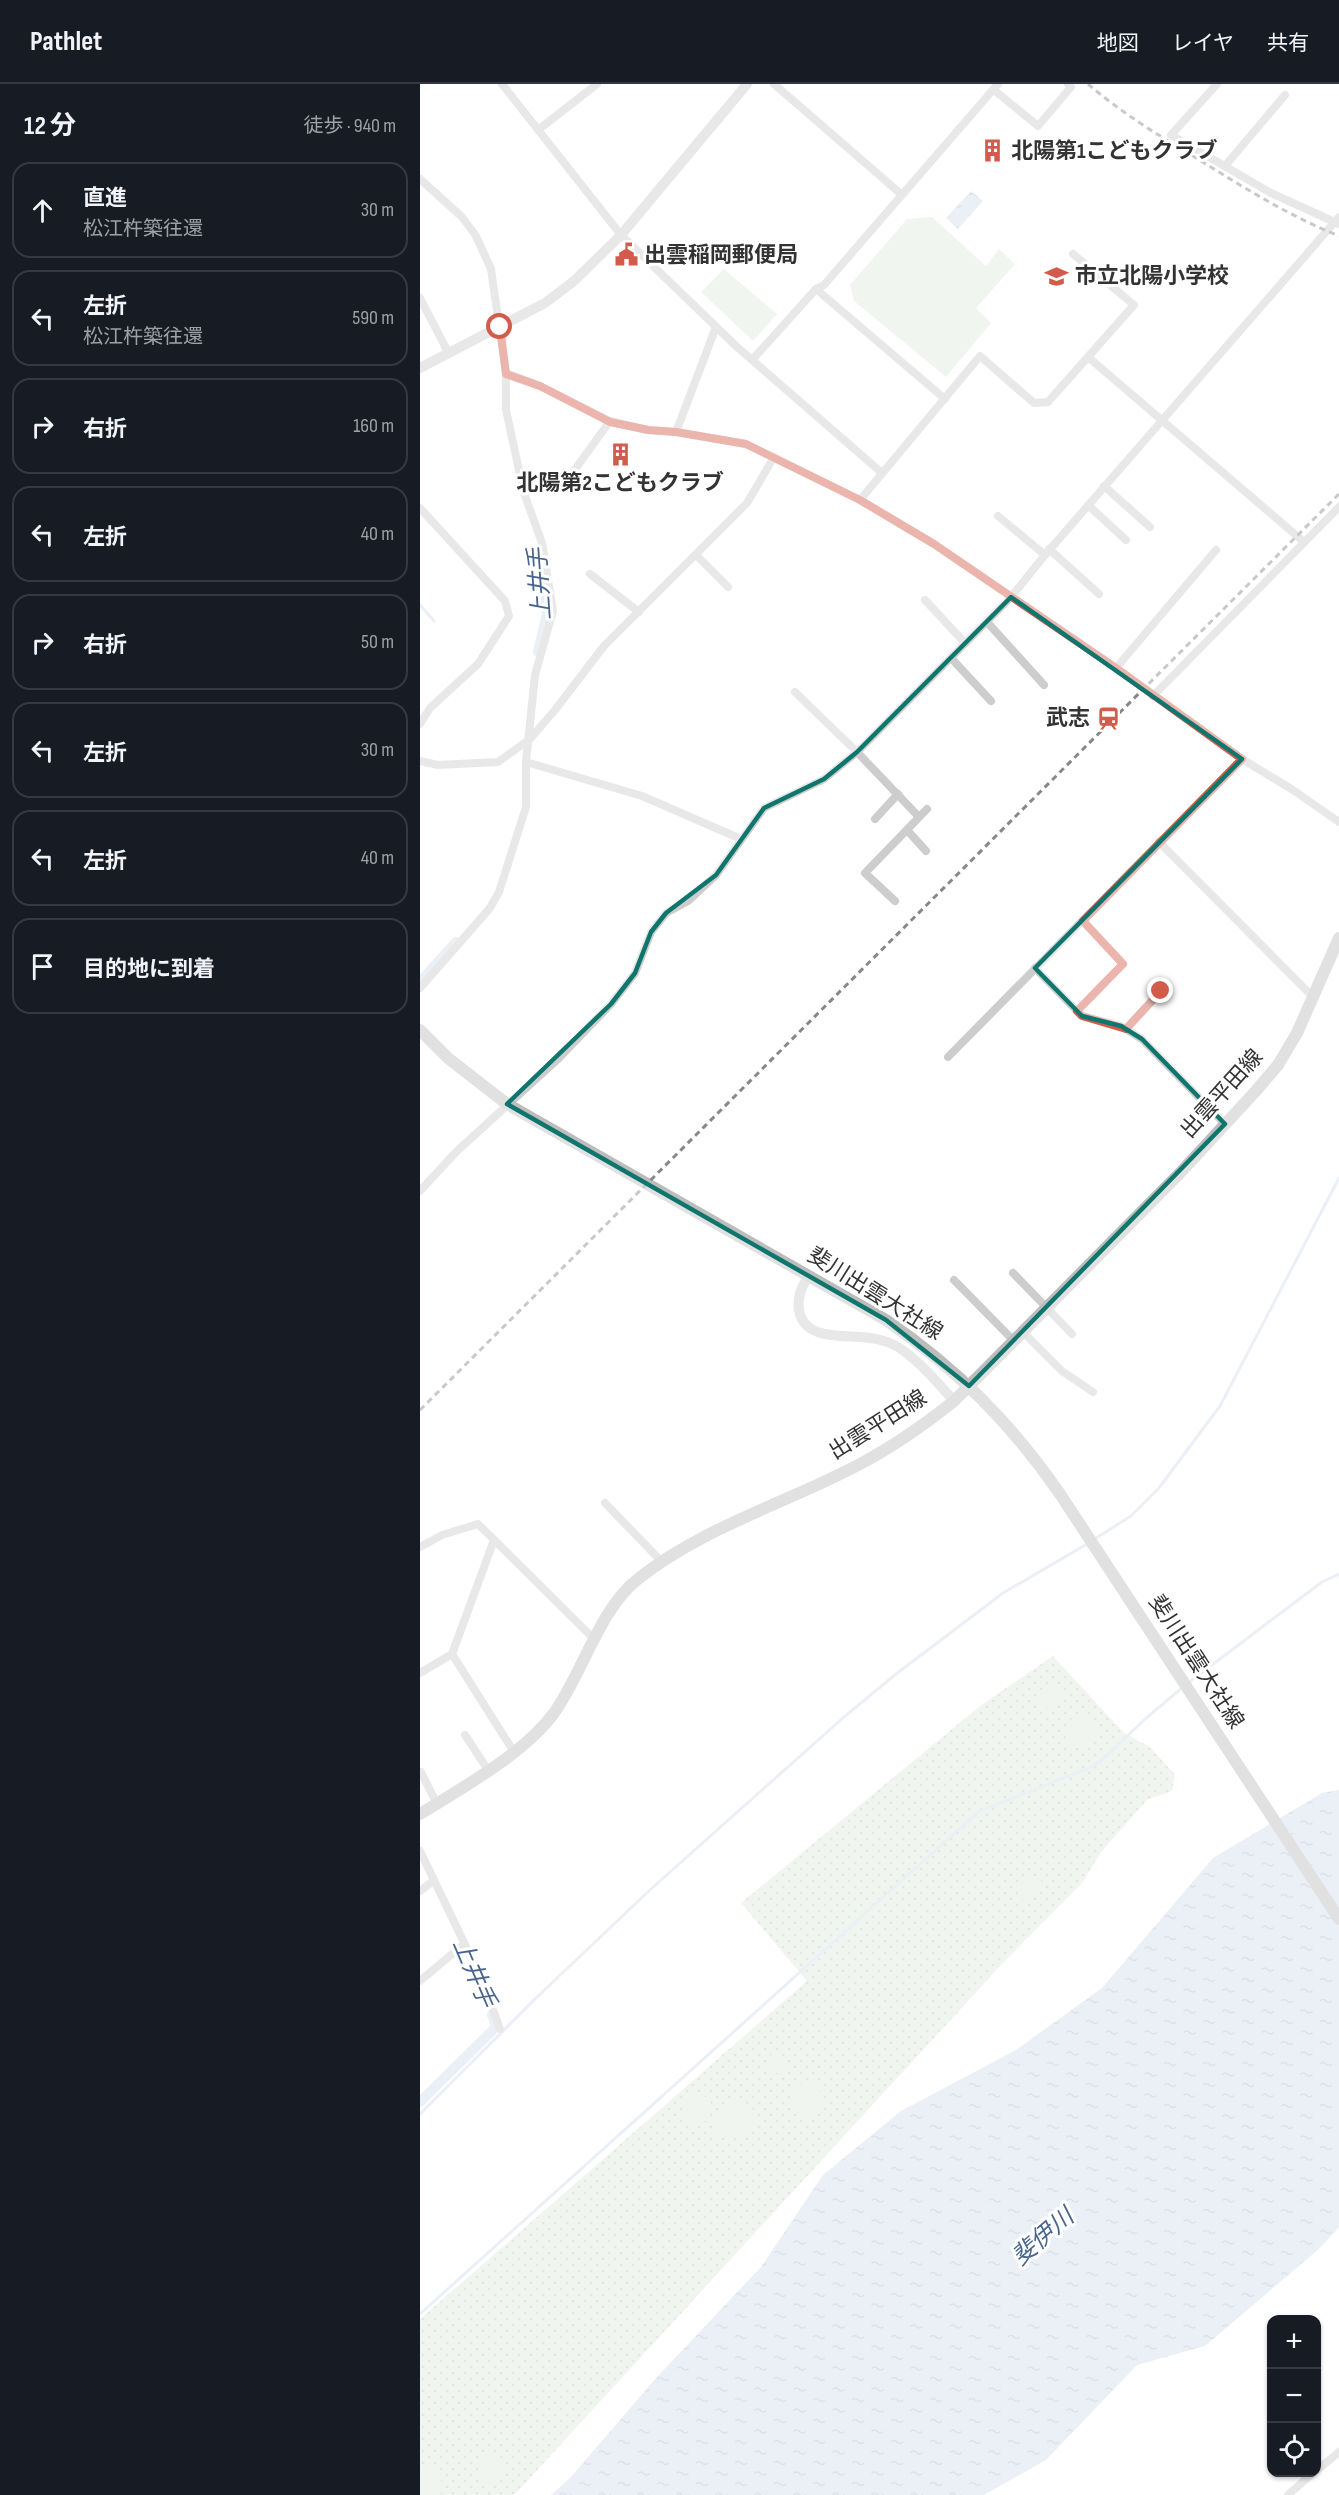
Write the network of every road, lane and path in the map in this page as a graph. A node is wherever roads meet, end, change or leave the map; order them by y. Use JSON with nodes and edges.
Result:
{"nodes":[{"id":1,"x":502,"y":84,"type":"edge"},
{"id":2,"x":597,"y":84,"type":"edge"},
{"id":3,"x":747,"y":84,"type":"edge"},
{"id":4,"x":774,"y":84,"type":"edge"},
{"id":5,"x":1068,"y":84,"type":"edge"},
{"id":6,"x":1217,"y":84,"type":"edge"},
{"id":7,"x":996,"y":87,"type":"edge"},
{"id":8,"x":1285,"y":95,"type":"dead end"},
{"id":9,"x":538,"y":130,"type":"junction"},
{"id":10,"x":1225,"y":166,"type":"junction"},
{"id":11,"x":420,"y":179,"type":"edge"},
{"id":12,"x":901,"y":194,"type":"junction"},
{"id":13,"x":1337,"y":221,"type":"edge"},
{"id":14,"x":621,"y":235,"type":"junction"},
{"id":15,"x":1073,"y":254,"type":"dead end"},
{"id":16,"x":816,"y":289,"type":"junction"},
{"id":17,"x":420,"y":298,"type":"edge"},
{"id":18,"x":500,"y":327,"type":"junction"},
{"id":19,"x":716,"y":327,"type":"junction"},
{"id":20,"x":448,"y":352,"type":"junction"},
{"id":21,"x":1088,"y":357,"type":"junction"},
{"id":22,"x":752,"y":360,"type":"junction"},
{"id":23,"x":420,"y":368,"type":"edge"},
{"id":24,"x":506,"y":374,"type":"junction"},
{"id":25,"x":945,"y":399,"type":"junction"},
{"id":26,"x":1161,"y":421,"type":"junction"},
{"id":27,"x":610,"y":422,"type":"junction"},
{"id":28,"x":676,"y":432,"type":"junction"},
{"id":29,"x":774,"y":457,"type":"junction"},
{"id":30,"x":882,"y":473,"type":"junction"},
{"id":31,"x":1104,"y":486,"type":"junction"},
{"id":32,"x":524,"y":493,"type":"junction"},
{"id":33,"x":860,"y":500,"type":"junction"},
{"id":34,"x":1088,"y":505,"type":"junction"},
{"id":35,"x":1339,"y":507,"type":"edge"},
{"id":36,"x":420,"y":508,"type":"edge"},
{"id":37,"x":998,"y":516,"type":"dead end"},
{"id":38,"x":1150,"y":527,"type":"dead end"},
{"id":39,"x":1126,"y":540,"type":"dead end"},
{"id":40,"x":1304,"y":542,"type":"junction"},
{"id":41,"x":1216,"y":550,"type":"dead end"},
{"id":42,"x":1047,"y":552,"type":"junction"},
{"id":43,"x":696,"y":555,"type":"junction"},
{"id":44,"x":591,"y":574,"type":"dead end"},
{"id":45,"x":728,"y":587,"type":"dead end"},
{"id":46,"x":1099,"y":594,"type":"dead end"},
{"id":47,"x":1011,"y":597,"type":"junction"},
{"id":48,"x":925,"y":600,"type":"dead end"},
{"id":49,"x":639,"y":612,"type":"junction"},
{"id":50,"x":987,"y":622,"type":"junction"},
{"id":51,"x":965,"y":644,"type":"junction"},
{"id":52,"x":951,"y":658,"type":"junction"},
{"id":53,"x":1116,"y":668,"type":"junction"},
{"id":54,"x":1044,"y":685,"type":"dead end"},
{"id":55,"x":795,"y":692,"type":"dead end"},
{"id":56,"x":1153,"y":696,"type":"junction"},
{"id":57,"x":991,"y":701,"type":"dead end"},
{"id":58,"x":420,"y":724,"type":"edge"},
{"id":59,"x":530,"y":739,"type":"junction"},
{"id":60,"x":857,"y":752,"type":"junction"},
{"id":61,"x":1242,"y":759,"type":"junction"},
{"id":62,"x":420,"y":760,"type":"edge"},
{"id":63,"x":526,"y":762,"type":"junction"},
{"id":64,"x":898,"y":794,"type":"junction"},
{"id":65,"x":927,"y":809,"type":"dead end"},
{"id":66,"x":919,"y":817,"type":"junction"},
{"id":67,"x":875,"y":819,"type":"dead end"},
{"id":68,"x":1339,"y":822,"type":"edge"},
{"id":69,"x":907,"y":830,"type":"junction"},
{"id":70,"x":741,"y":839,"type":"junction"},
{"id":71,"x":1159,"y":842,"type":"junction"},
{"id":72,"x":926,"y":851,"type":"dead end"},
{"id":73,"x":895,"y":902,"type":"dead end"},
{"id":74,"x":1083,"y":921,"type":"junction"},
{"id":75,"x":1339,"y":938,"type":"edge"},
{"id":76,"x":1035,"y":968,"type":"junction"},
{"id":77,"x":420,"y":988,"type":"edge"},
{"id":78,"x":1161,"y":991,"type":"dead end"},
{"id":79,"x":1313,"y":997,"type":"junction"},
{"id":80,"x":1077,"y":1011,"type":"junction"},
{"id":81,"x":1126,"y":1029,"type":"junction"},
{"id":82,"x":420,"y":1030,"type":"edge"},
{"id":83,"x":948,"y":1057,"type":"dead end"},
{"id":84,"x":507,"y":1104,"type":"junction"},
{"id":85,"x":1225,"y":1124,"type":"junction"},
{"id":86,"x":420,"y":1191,"type":"edge"},
{"id":87,"x":1013,"y":1273,"type":"dead end"},
{"id":88,"x":808,"y":1277,"type":"junction"},
{"id":89,"x":954,"y":1280,"type":"dead end"},
{"id":90,"x":1047,"y":1308,"type":"junction"},
{"id":91,"x":1071,"y":1334,"type":"dead end"},
{"id":92,"x":1019,"y":1336,"type":"junction"},
{"id":93,"x":1093,"y":1392,"type":"dead end"},
{"id":94,"x":954,"y":1401,"type":"junction"},
{"id":95,"x":605,"y":1503,"type":"dead end"},
{"id":96,"x":494,"y":1540,"type":"junction"},
{"id":97,"x":420,"y":1547,"type":"edge"},
{"id":98,"x":661,"y":1561,"type":"junction"},
{"id":99,"x":594,"y":1639,"type":"junction"},
{"id":100,"x":452,"y":1654,"type":"junction"},
{"id":101,"x":420,"y":1674,"type":"edge"},
{"id":102,"x":465,"y":1735,"type":"dead end"},
{"id":103,"x":514,"y":1752,"type":"junction"},
{"id":104,"x":488,"y":1770,"type":"junction"},
{"id":105,"x":421,"y":1772,"type":"edge"},
{"id":106,"x":437,"y":1803,"type":"junction"},
{"id":107,"x":420,"y":1814,"type":"edge"},
{"id":108,"x":420,"y":1851,"type":"edge"},
{"id":109,"x":433,"y":1881,"type":"junction"},
{"id":110,"x":420,"y":1890,"type":"edge"},
{"id":111,"x":1339,"y":1919,"type":"edge"},
{"id":112,"x":464,"y":1944,"type":"junction"},
{"id":113,"x":420,"y":1981,"type":"edge"},
{"id":114,"x":500,"y":2029,"type":"dead end"},
{"id":115,"x":1339,"y":2452,"type":"edge"},
{"id":116,"x":1321,"y":2468,"type":"edge"},
{"id":117,"x":1310,"y":2477,"type":"edge"},
{"id":118,"x":1288,"y":2495,"type":"edge"}],
"edges":[{"from":1,"to":9,"type":"street"},
{"from":2,"to":9,"type":"street"},
{"from":3,"to":14,"type":"street"},
{"from":4,"to":12,"type":"street"},
{"from":5,"to":7,"type":"street"},
{"from":6,"to":10,"type":"street"},
{"from":7,"to":12,"type":"street"},
{"from":8,"to":10,"type":"street"},
{"from":9,"to":14,"type":"street"},
{"from":10,"to":13,"type":"street"},
{"from":11,"to":18,"type":"street"},
{"from":12,"to":16,"type":"street"},
{"from":13,"to":26,"type":"street"},
{"from":14,"to":18,"type":"street"},
{"from":14,"to":19,"type":"street"},
{"from":15,"to":21,"type":"street"},
{"from":16,"to":22,"type":"street"},
{"from":16,"to":25,"type":"street"},
{"from":17,"to":20,"type":"street"},
{"from":18,"to":20,"type":"street"},
{"from":18,"to":24,"type":"street"},
{"from":19,"to":22,"type":"street"},
{"from":19,"to":28,"type":"street"},
{"from":20,"to":23,"type":"street"},
{"from":21,"to":25,"type":"street"},
{"from":21,"to":26,"type":"street"},
{"from":22,"to":30,"type":"street"},
{"from":24,"to":27,"type":"street"},
{"from":24,"to":32,"type":"street"},
{"from":25,"to":30,"type":"street"},
{"from":26,"to":31,"type":"street"},
{"from":26,"to":40,"type":"street"},
{"from":27,"to":28,"type":"street"},
{"from":27,"to":32,"type":"street"},
{"from":28,"to":29,"type":"street"},
{"from":29,"to":33,"type":"street"},
{"from":29,"to":43,"type":"street"},
{"from":30,"to":33,"type":"street"},
{"from":31,"to":34,"type":"street"},
{"from":31,"to":38,"type":"street"},
{"from":32,"to":59,"type":"street"},
{"from":33,"to":47,"type":"street"},
{"from":34,"to":39,"type":"street"},
{"from":34,"to":42,"type":"street"},
{"from":35,"to":40,"type":"street"},
{"from":36,"to":58,"type":"street"},
{"from":37,"to":42,"type":"street"},
{"from":40,"to":56,"type":"street"},
{"from":41,"to":53,"type":"street"},
{"from":42,"to":46,"type":"street"},
{"from":42,"to":47,"type":"street"},
{"from":43,"to":45,"type":"street"},
{"from":43,"to":49,"type":"street"},
{"from":44,"to":49,"type":"street"},
{"from":47,"to":50,"type":"street"},
{"from":47,"to":53,"type":"street"},
{"from":48,"to":51,"type":"street"},
{"from":49,"to":59,"type":"street"},
{"from":50,"to":51,"type":"street"},
{"from":50,"to":54,"type":"street"},
{"from":51,"to":52,"type":"street"},
{"from":52,"to":57,"type":"street"},
{"from":52,"to":60,"type":"street"},
{"from":53,"to":56,"type":"street"},
{"from":55,"to":60,"type":"street"},
{"from":56,"to":61,"type":"street"},
{"from":59,"to":62,"type":"street"},
{"from":59,"to":63,"type":"street"},
{"from":60,"to":64,"type":"street"},
{"from":60,"to":70,"type":"street"},
{"from":61,"to":68,"type":"street"},
{"from":61,"to":71,"type":"street"},
{"from":63,"to":70,"type":"street"},
{"from":63,"to":77,"type":"street"},
{"from":64,"to":66,"type":"street"},
{"from":64,"to":67,"type":"street"},
{"from":65,"to":66,"type":"street"},
{"from":66,"to":69,"type":"street"},
{"from":69,"to":72,"type":"street"},
{"from":69,"to":73,"type":"street"},
{"from":70,"to":84,"type":"street"},
{"from":71,"to":74,"type":"street"},
{"from":71,"to":79,"type":"street"},
{"from":74,"to":76,"type":"street"},
{"from":74,"to":80,"type":"street"},
{"from":75,"to":79,"type":"main road","name":"出雲平田線"},
{"from":76,"to":80,"type":"street"},
{"from":76,"to":83,"type":"street"},
{"from":78,"to":81,"type":"street"},
{"from":79,"to":85,"type":"main road","name":"出雲平田線"},
{"from":80,"to":81,"type":"street"},
{"from":81,"to":85,"type":"street"},
{"from":82,"to":84,"type":"main road","name":"斐川出雲大社線"},
{"from":84,"to":86,"type":"street"},
{"from":84,"to":88,"type":"main road","name":"斐川出雲大社線"},
{"from":85,"to":90,"type":"main road","name":"出雲平田線"},
{"from":87,"to":90,"type":"street"},
{"from":88,"to":94,"type":"street"},
{"from":88,"to":111,"type":"main road","name":"斐川出雲大社線"},
{"from":89,"to":92,"type":"street"},
{"from":90,"to":91,"type":"street"},
{"from":90,"to":92,"type":"main road","name":"出雲平田線"},
{"from":92,"to":93,"type":"street"},
{"from":92,"to":94,"type":"main road","name":"出雲平田線"},
{"from":94,"to":98,"type":"main road","name":"出雲平田線"},
{"from":95,"to":98,"type":"street"},
{"from":96,"to":97,"type":"street"},
{"from":96,"to":99,"type":"street"},
{"from":96,"to":100,"type":"street"},
{"from":98,"to":99,"type":"main road","name":"出雲平田線"},
{"from":99,"to":103,"type":"main road","name":"出雲平田線"},
{"from":100,"to":101,"type":"street"},
{"from":100,"to":103,"type":"street"},
{"from":102,"to":104,"type":"street"},
{"from":103,"to":104,"type":"main road","name":"出雲平田線"},
{"from":104,"to":106,"type":"main road","name":"出雲平田線"},
{"from":105,"to":106,"type":"street"},
{"from":106,"to":107,"type":"main road","name":"出雲平田線"},
{"from":108,"to":109,"type":"street"},
{"from":109,"to":110,"type":"street"},
{"from":109,"to":112,"type":"street"},
{"from":112,"to":113,"type":"street"},
{"from":112,"to":114,"type":"street"},
{"from":115,"to":116,"type":"street"},
{"from":117,"to":118,"type":"street"}]}
